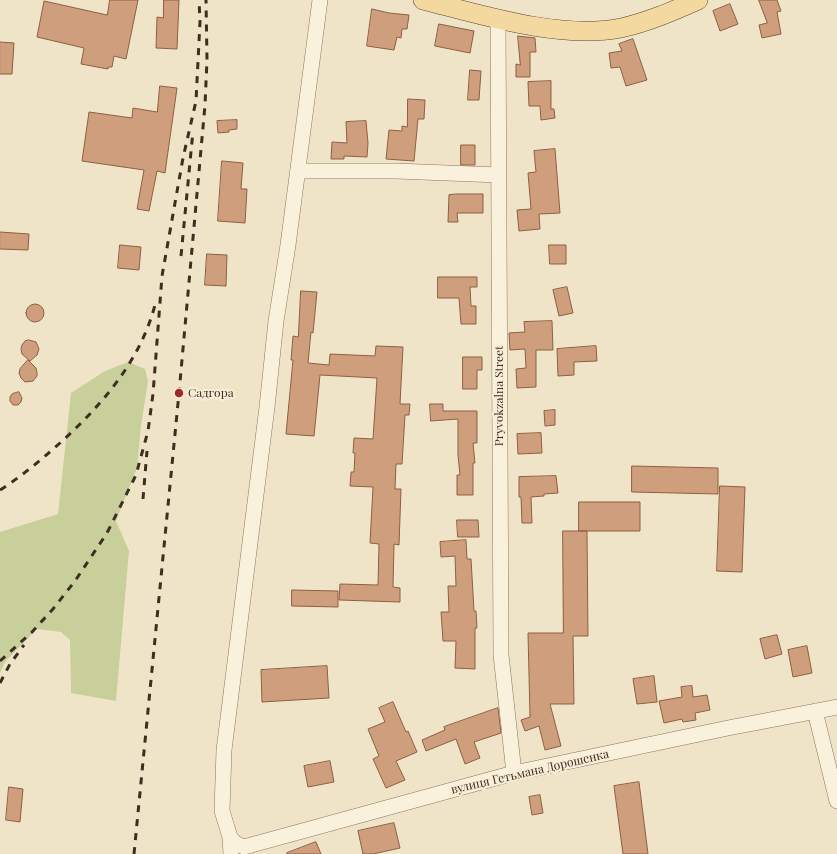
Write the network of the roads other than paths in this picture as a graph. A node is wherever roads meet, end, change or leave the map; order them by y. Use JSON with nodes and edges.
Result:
{"nodes":[{"id":1,"x":320,"y":0,"type":"edge"},
{"id":2,"x":423,"y":0,"type":"edge"},
{"id":3,"x":698,"y":0,"type":"edge"},
{"id":4,"x":498,"y":19,"type":"junction"},
{"id":5,"x":298,"y":171,"type":"junction"},
{"id":6,"x":499,"y":175,"type":"junction"},
{"id":7,"x":837,"y":707,"type":"edge"},
{"id":8,"x":816,"y":711,"type":"junction"},
{"id":9,"x":514,"y":773,"type":"junction"},
{"id":10,"x":837,"y":801,"type":"edge"},
{"id":11,"x":230,"y":837,"type":"junction"},
{"id":12,"x":231,"y":854,"type":"edge"}],
"edges":[{"from":1,"to":5,"type":"street"},
{"from":2,"to":4,"type":"main road"},
{"from":3,"to":4,"type":"main road"},
{"from":4,"to":6,"type":"street","name":"Pryvokzalna Street"},
{"from":5,"to":6,"type":"street"},
{"from":5,"to":11,"type":"street"},
{"from":6,"to":9,"type":"street","name":"Pryvokzalna Street"},
{"from":7,"to":8,"type":"street","name":"вулиця Гетьмана Дорошенка"},
{"from":8,"to":9,"type":"street","name":"вулиця Гетьмана Дорошенка"},
{"from":8,"to":10,"type":"street"},
{"from":9,"to":11,"type":"street","name":"вулиця Гетьмана Дорошенка"},
{"from":11,"to":12,"type":"street"}]}
